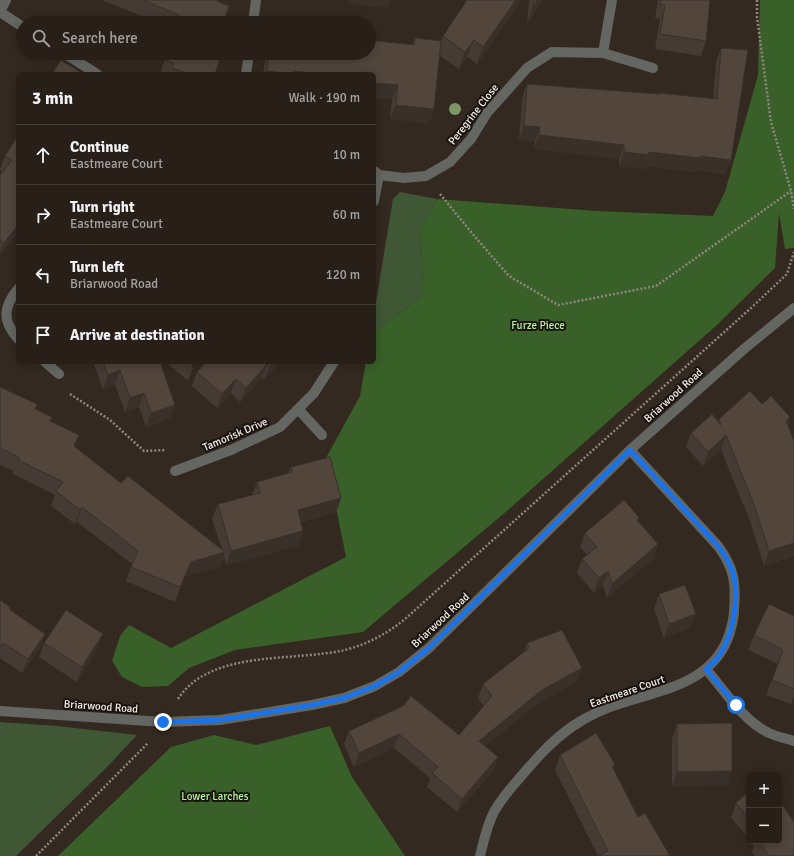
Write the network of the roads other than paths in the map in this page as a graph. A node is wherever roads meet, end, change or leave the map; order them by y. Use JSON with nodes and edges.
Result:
{"nodes":[{"id":1,"x":6,"y":0,"type":"edge"},
{"id":2,"x":256,"y":0,"type":"edge"},
{"id":3,"x":612,"y":0,"type":"edge"},
{"id":4,"x":0,"y":12,"type":"edge"},
{"id":5,"x":254,"y":16,"type":"edge"},
{"id":6,"x":16,"y":22,"type":"edge"},
{"id":7,"x":603,"y":53,"type":"junction"},
{"id":8,"x":75,"y":60,"type":"edge"},
{"id":9,"x":248,"y":60,"type":"edge"},
{"id":10,"x":653,"y":68,"type":"dead end"},
{"id":11,"x":94,"y":72,"type":"edge"},
{"id":12,"x":246,"y":72,"type":"edge"},
{"id":13,"x":377,"y":173,"type":"edge"},
{"id":14,"x":16,"y":292,"type":"edge"},
{"id":15,"x":794,"y":308,"type":"edge"},
{"id":16,"x":16,"y":336,"type":"edge"},
{"id":17,"x":47,"y":364,"type":"edge"},
{"id":18,"x":333,"y":364,"type":"edge"},
{"id":19,"x":59,"y":374,"type":"road end"},
{"id":20,"x":298,"y":409,"type":"junction"},
{"id":21,"x":322,"y":435,"type":"dead end"},
{"id":22,"x":630,"y":450,"type":"junction"},
{"id":23,"x":175,"y":471,"type":"road end"},
{"id":24,"x":706,"y":669,"type":"junction"},
{"id":25,"x":0,"y":711,"type":"edge"},
{"id":26,"x":794,"y":741,"type":"edge"},
{"id":27,"x":480,"y":856,"type":"edge"}],
"edges":[{"from":1,"to":4,"type":"street"},
{"from":2,"to":5,"type":"street"},
{"from":3,"to":7,"type":"street"},
{"from":4,"to":6,"type":"street"},
{"from":7,"to":10,"type":"street","name":"Peregrine Close"},
{"from":7,"to":13,"type":"street","name":"Peregrine Close"},
{"from":8,"to":11,"type":"street"},
{"from":9,"to":12,"type":"street"},
{"from":14,"to":16,"type":"street"},
{"from":15,"to":22,"type":"street","name":"Briarwood Road"},
{"from":17,"to":19,"type":"street"},
{"from":18,"to":20,"type":"street","name":"Tamorisk Drive"},
{"from":20,"to":21,"type":"street"},
{"from":20,"to":23,"type":"street","name":"Tamorisk Drive"},
{"from":22,"to":24,"type":"street","name":"Eastmeare Court"},
{"from":22,"to":25,"type":"street","name":"Briarwood Road"},
{"from":24,"to":26,"type":"street"},
{"from":24,"to":27,"type":"street","name":"Eastmeare Court"}]}
